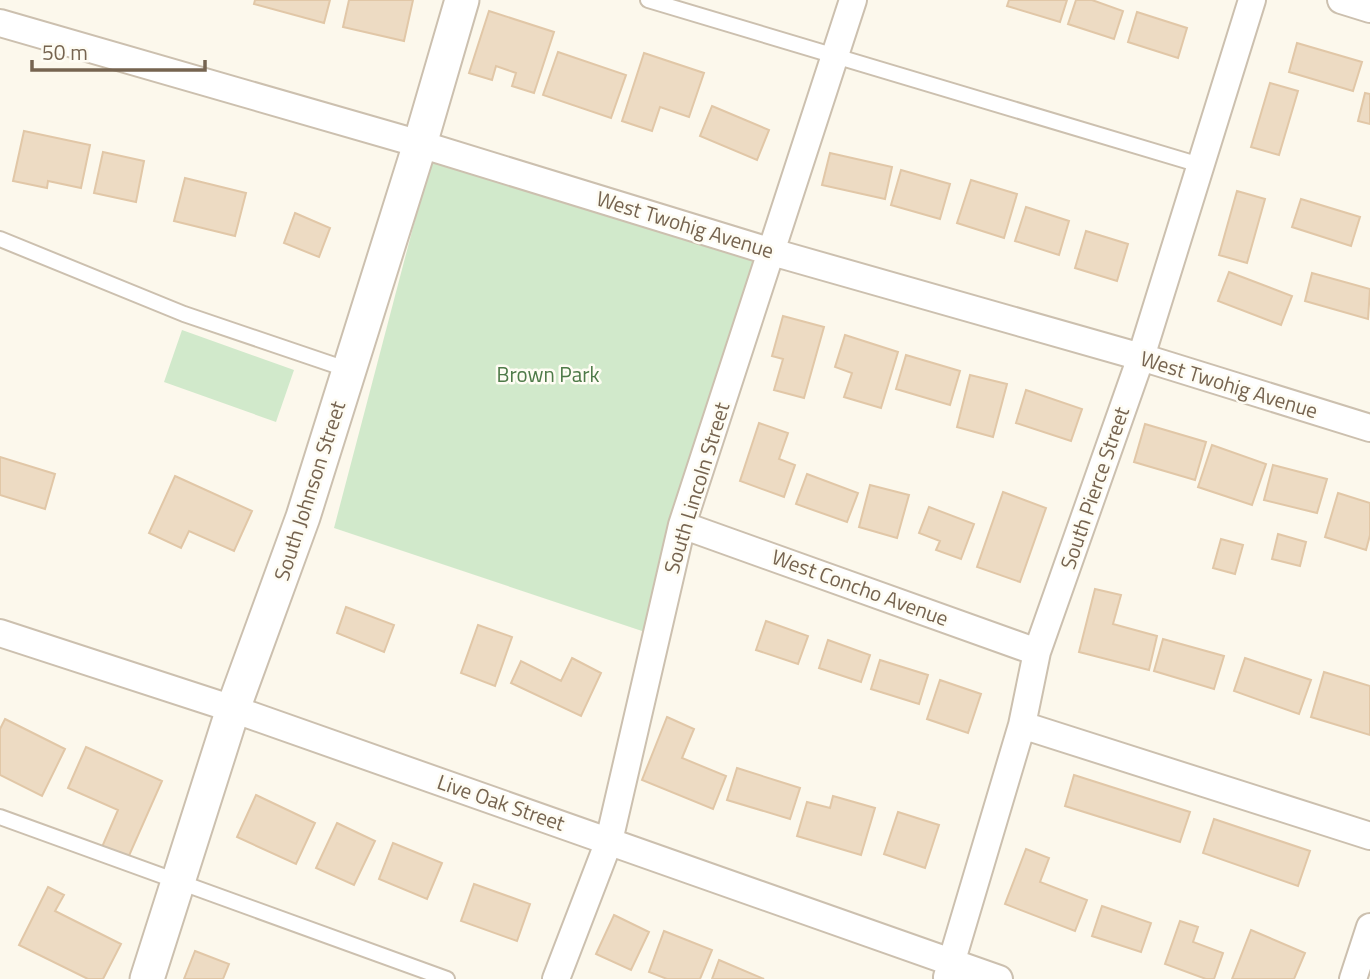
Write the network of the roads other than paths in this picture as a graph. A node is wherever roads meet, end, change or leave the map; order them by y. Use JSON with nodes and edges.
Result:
{"nodes":[{"id":1,"x":462,"y":0,"type":"edge"},
{"id":2,"x":648,"y":0,"type":"edge"},
{"id":3,"x":853,"y":0,"type":"edge"},
{"id":4,"x":1252,"y":0,"type":"edge"},
{"id":5,"x":1341,"y":0,"type":"edge"},
{"id":6,"x":1370,"y":9,"type":"edge"},
{"id":7,"x":0,"y":23,"type":"edge"},
{"id":8,"x":835,"y":56,"type":"junction"},
{"id":9,"x":420,"y":144,"type":"junction"},
{"id":10,"x":1200,"y":165,"type":"junction"},
{"id":11,"x":0,"y":239,"type":"edge"},
{"id":12,"x":772,"y":252,"type":"junction"},
{"id":13,"x":1141,"y":357,"type":"junction"},
{"id":14,"x":350,"y":370,"type":"junction"},
{"id":15,"x":1370,"y":429,"type":"edge"},
{"id":16,"x":682,"y":525,"type":"junction"},
{"id":17,"x":0,"y":633,"type":"edge"},
{"id":18,"x":1037,"y":652,"type":"junction"},
{"id":19,"x":233,"y":709,"type":"junction"},
{"id":20,"x":1022,"y":725,"type":"junction"},
{"id":21,"x":0,"y":817,"type":"edge"},
{"id":22,"x":1370,"y":836,"type":"edge"},
{"id":23,"x":609,"y":841,"type":"junction"},
{"id":24,"x":178,"y":882,"type":"junction"},
{"id":25,"x":1370,"y":927,"type":"edge"},
{"id":26,"x":949,"y":971,"type":"edge"},
{"id":27,"x":147,"y":979,"type":"edge"},
{"id":28,"x":447,"y":979,"type":"edge"},
{"id":29,"x":555,"y":979,"type":"edge"},
{"id":30,"x":999,"y":979,"type":"edge"},
{"id":31,"x":1353,"y":979,"type":"edge"}],
"edges":[{"from":1,"to":9,"type":"street","name":"South Johnson Street"},
{"from":2,"to":8,"type":"lane"},
{"from":3,"to":8,"type":"street","name":"South Lincoln Street"},
{"from":4,"to":10,"type":"street","name":"South Pierce Street"},
{"from":5,"to":6,"type":"street"},
{"from":7,"to":9,"type":"street","name":"West Twohig Avenue"},
{"from":8,"to":10,"type":"lane"},
{"from":8,"to":12,"type":"street","name":"South Lincoln Street"},
{"from":9,"to":12,"type":"street","name":"West Twohig Avenue"},
{"from":9,"to":14,"type":"street","name":"South Johnson Street"},
{"from":10,"to":13,"type":"street","name":"South Pierce Street"},
{"from":11,"to":14,"type":"lane"},
{"from":12,"to":13,"type":"street","name":"West Twohig Avenue"},
{"from":12,"to":16,"type":"street","name":"South Lincoln Street"},
{"from":13,"to":15,"type":"street","name":"West Twohig Avenue"},
{"from":13,"to":18,"type":"street","name":"South Pierce Street"},
{"from":14,"to":19,"type":"street","name":"South Johnson Street"},
{"from":16,"to":18,"type":"street","name":"West Concho Avenue"},
{"from":16,"to":23,"type":"street","name":"South Lincoln Street"},
{"from":17,"to":19,"type":"street","name":"Live Oak Street"},
{"from":18,"to":20,"type":"street","name":"South Pierce Street"},
{"from":19,"to":23,"type":"street","name":"Live Oak Street"},
{"from":19,"to":24,"type":"street","name":"South Johnson Street"},
{"from":20,"to":22,"type":"street"},
{"from":20,"to":26,"type":"street","name":"South Pierce Street"},
{"from":21,"to":24,"type":"lane"},
{"from":23,"to":26,"type":"street","name":"Live Oak Street"},
{"from":23,"to":29,"type":"street","name":"South Lincoln Street"},
{"from":24,"to":27,"type":"street","name":"South Johnson Street"},
{"from":24,"to":28,"type":"lane"},
{"from":25,"to":31,"type":"street"},
{"from":26,"to":30,"type":"street","name":"Live Oak Street"}]}
